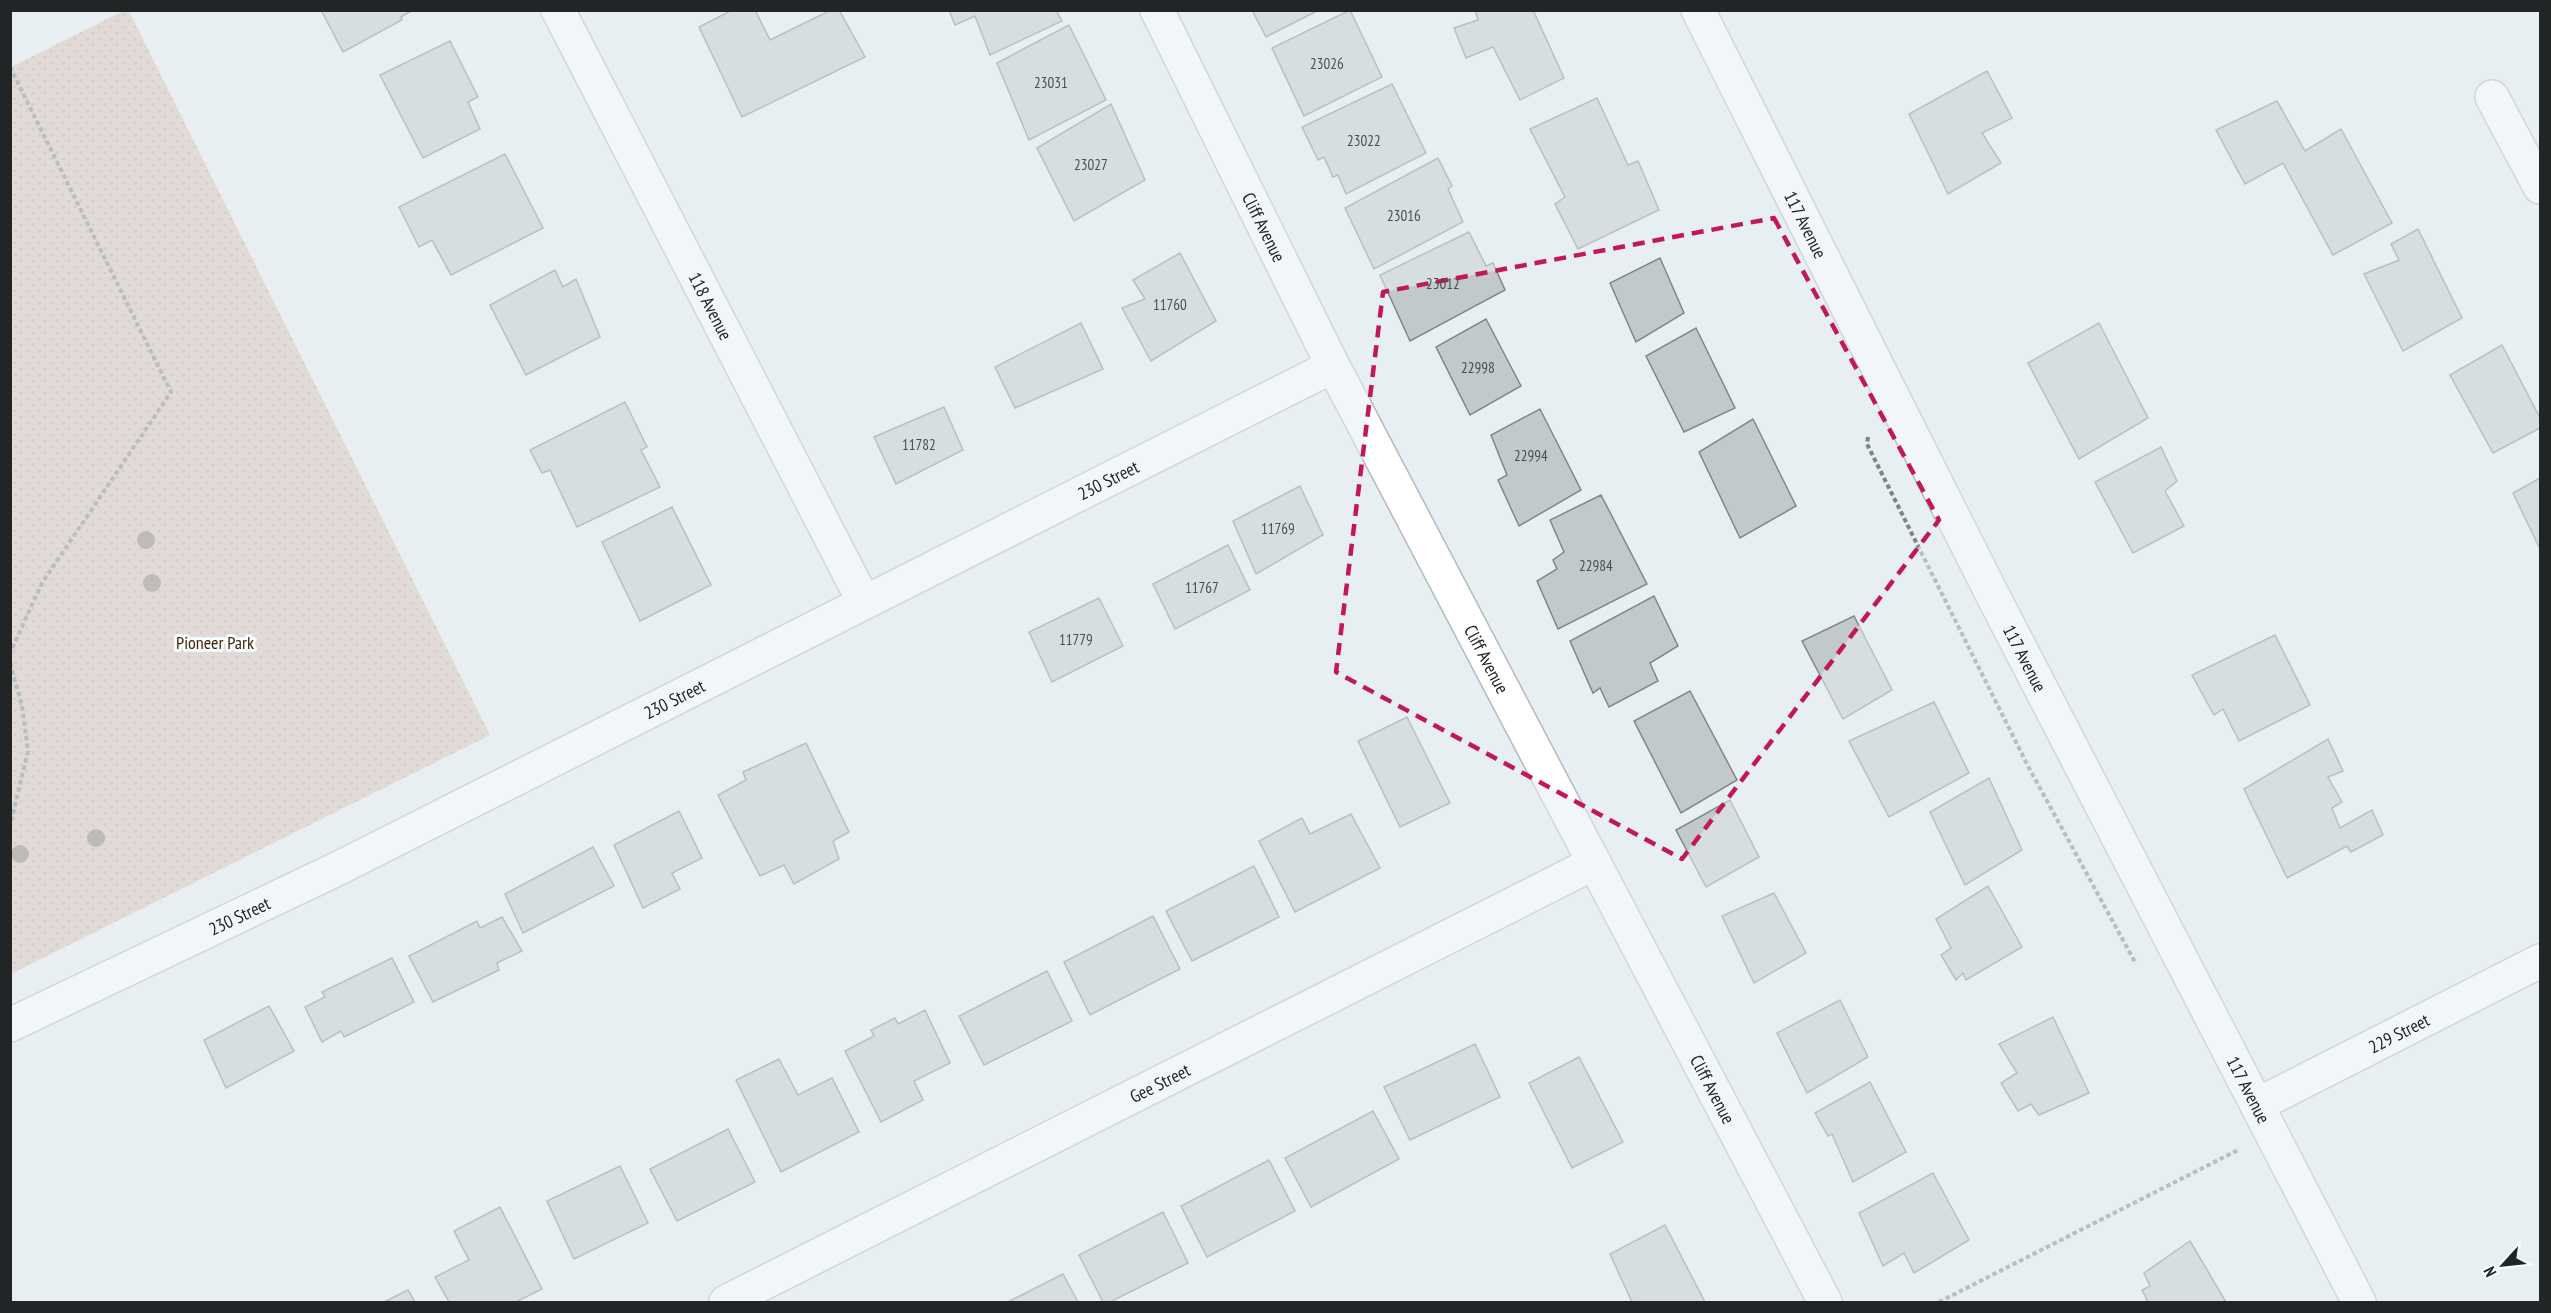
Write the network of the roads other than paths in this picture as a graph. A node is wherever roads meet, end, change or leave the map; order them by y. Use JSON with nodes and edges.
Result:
{"nodes":[{"id":1,"x":558,"y":10,"type":"edge"},
{"id":2,"x":1156,"y":10,"type":"edge"},
{"id":3,"x":1698,"y":10,"type":"edge"},
{"id":4,"x":2492,"y":97,"type":"dead end"},
{"id":5,"x":2541,"y":187,"type":"edge"},
{"id":6,"x":1333,"y":366,"type":"junction"},
{"id":7,"x":864,"y":602,"type":"junction"},
{"id":8,"x":1594,"y":864,"type":"junction"},
{"id":9,"x":2541,"y":961,"type":"edge"},
{"id":10,"x":10,"y":1025,"type":"edge"},
{"id":11,"x":2257,"y":1105,"type":"junction"},
{"id":12,"x":726,"y":1302,"type":"edge"},
{"id":13,"x":1825,"y":1302,"type":"edge"},
{"id":14,"x":2359,"y":1302,"type":"edge"}],
"edges":[{"from":1,"to":7,"type":"street","name":"118 Avenue"},
{"from":2,"to":6,"type":"street","name":"Cliff Avenue"},
{"from":3,"to":11,"type":"street","name":"117 Avenue"},
{"from":4,"to":5,"type":"street"},
{"from":6,"to":7,"type":"street","name":"230 Street"},
{"from":6,"to":8,"type":"street","name":"Cliff Avenue"},
{"from":7,"to":10,"type":"street","name":"230 Street"},
{"from":8,"to":12,"type":"street","name":"Gee Street"},
{"from":8,"to":13,"type":"street","name":"Cliff Avenue"},
{"from":9,"to":11,"type":"street","name":"229 Street"},
{"from":11,"to":14,"type":"street","name":"117 Avenue"}]}
